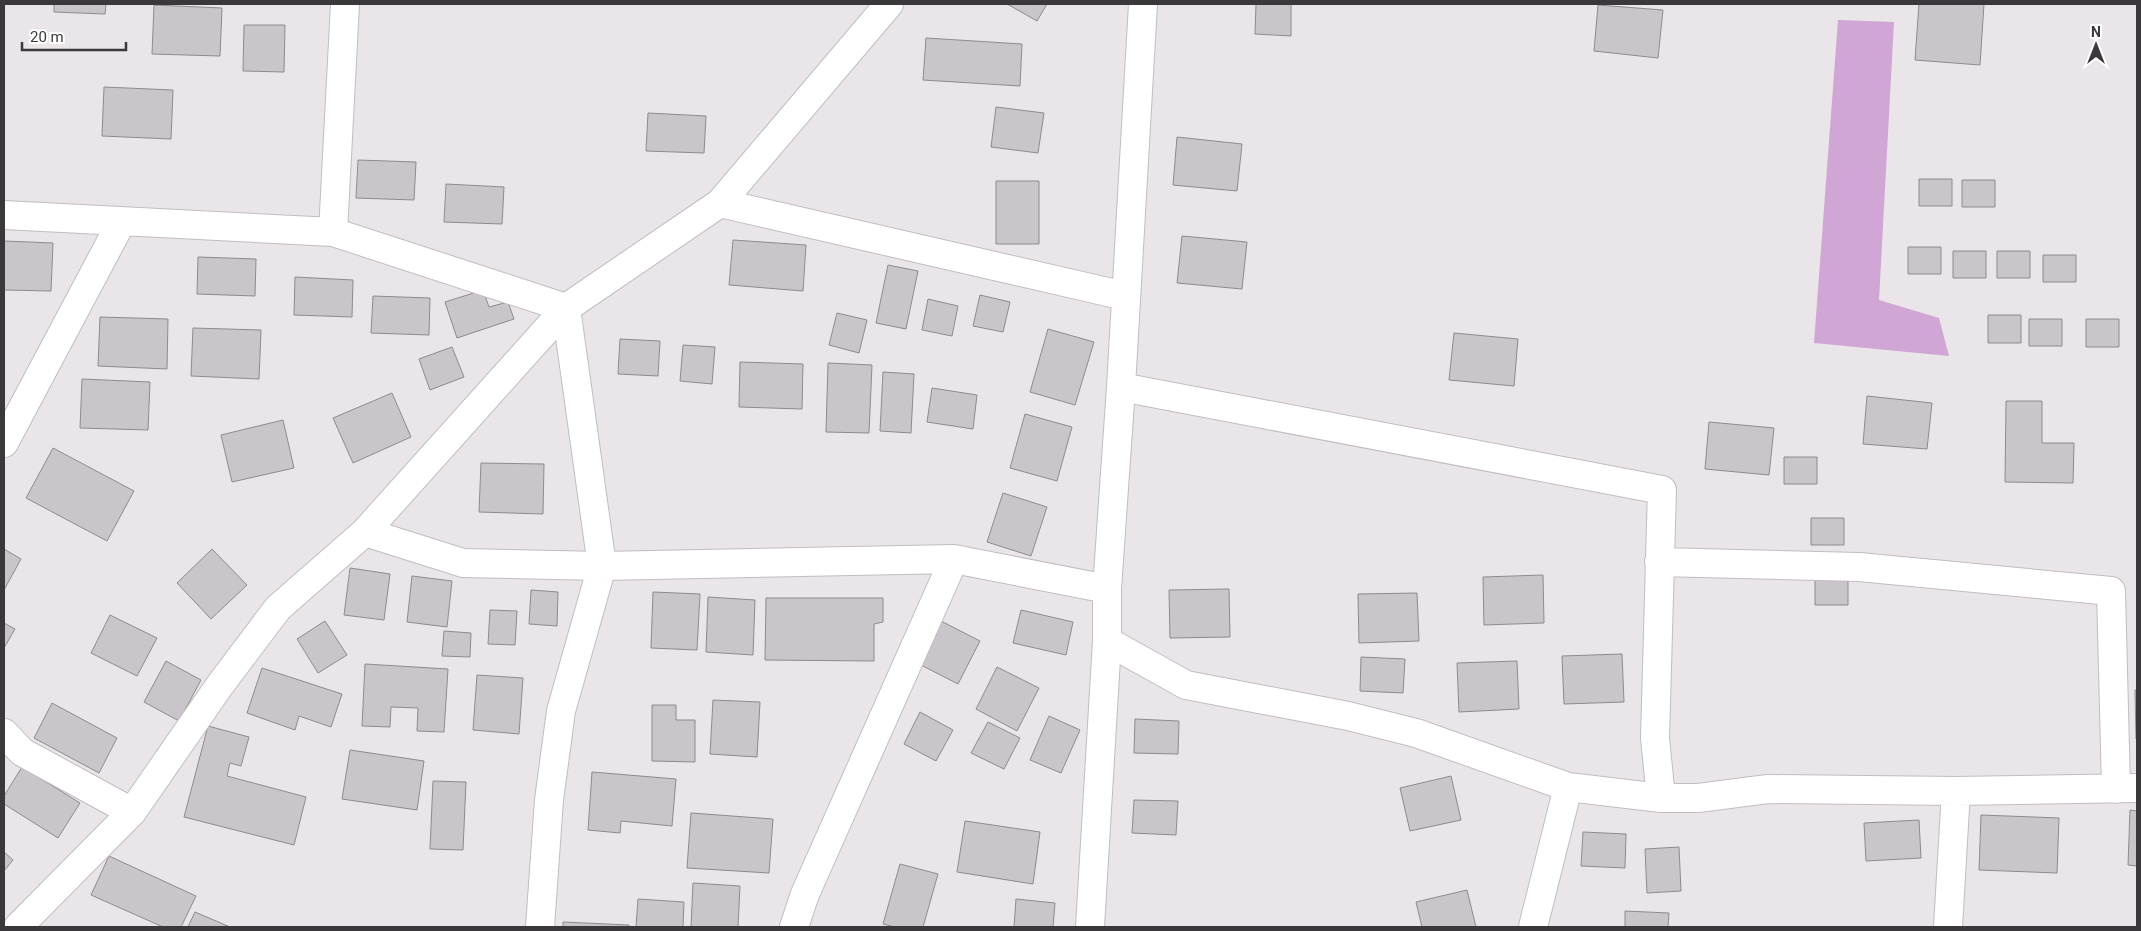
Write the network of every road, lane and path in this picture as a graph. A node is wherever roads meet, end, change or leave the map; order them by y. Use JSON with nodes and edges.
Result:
{"nodes":[{"id":1,"x":344,"y":4,"type":"edge"},
{"id":2,"x":889,"y":4,"type":"edge"},
{"id":3,"x":1143,"y":4,"type":"edge"},
{"id":4,"x":720,"y":203,"type":"junction"},
{"id":5,"x":4,"y":216,"type":"edge"},
{"id":6,"x":122,"y":221,"type":"junction"},
{"id":7,"x":333,"y":232,"type":"junction"},
{"id":8,"x":1125,"y":296,"type":"junction"},
{"id":9,"x":566,"y":308,"type":"junction"},
{"id":10,"x":1121,"y":387,"type":"junction"},
{"id":11,"x":4,"y":443,"type":"edge"},
{"id":12,"x":365,"y":532,"type":"junction"},
{"id":13,"x":954,"y":559,"type":"junction"},
{"id":14,"x":1659,"y":562,"type":"junction"},
{"id":15,"x":602,"y":566,"type":"junction"},
{"id":16,"x":1107,"y":589,"type":"junction"},
{"id":17,"x":1107,"y":641,"type":"junction"},
{"id":18,"x":4,"y":733,"type":"edge"},
{"id":19,"x":1568,"y":787,"type":"junction"},
{"id":20,"x":2126,"y":789,"type":"edge"},
{"id":21,"x":1956,"y":791,"type":"junction"},
{"id":22,"x":1661,"y":798,"type":"junction"},
{"id":23,"x":132,"y":812,"type":"junction"},
{"id":24,"x":18,"y":927,"type":"edge"},
{"id":25,"x":540,"y":927,"type":"edge"},
{"id":26,"x":794,"y":927,"type":"edge"},
{"id":27,"x":1090,"y":927,"type":"edge"},
{"id":28,"x":1533,"y":927,"type":"edge"},
{"id":29,"x":1948,"y":927,"type":"edge"}],
"edges":[{"from":1,"to":7,"type":"street"},
{"from":2,"to":4,"type":"street"},
{"from":3,"to":8,"type":"street"},
{"from":4,"to":8,"type":"street"},
{"from":4,"to":9,"type":"street"},
{"from":5,"to":6,"type":"street"},
{"from":6,"to":7,"type":"street"},
{"from":6,"to":11,"type":"street"},
{"from":7,"to":9,"type":"street"},
{"from":8,"to":10,"type":"street"},
{"from":9,"to":12,"type":"street"},
{"from":9,"to":15,"type":"street"},
{"from":10,"to":14,"type":"street"},
{"from":10,"to":16,"type":"street"},
{"from":12,"to":15,"type":"street"},
{"from":12,"to":23,"type":"street"},
{"from":13,"to":15,"type":"street"},
{"from":13,"to":16,"type":"street"},
{"from":13,"to":26,"type":"street"},
{"from":14,"to":20,"type":"street"},
{"from":14,"to":22,"type":"street"},
{"from":15,"to":25,"type":"street"},
{"from":16,"to":17,"type":"street"},
{"from":17,"to":19,"type":"street"},
{"from":17,"to":27,"type":"street"},
{"from":18,"to":23,"type":"street"},
{"from":19,"to":22,"type":"street"},
{"from":19,"to":28,"type":"street"},
{"from":20,"to":21,"type":"street"},
{"from":21,"to":22,"type":"street"},
{"from":21,"to":29,"type":"street"},
{"from":23,"to":24,"type":"street"}]}
